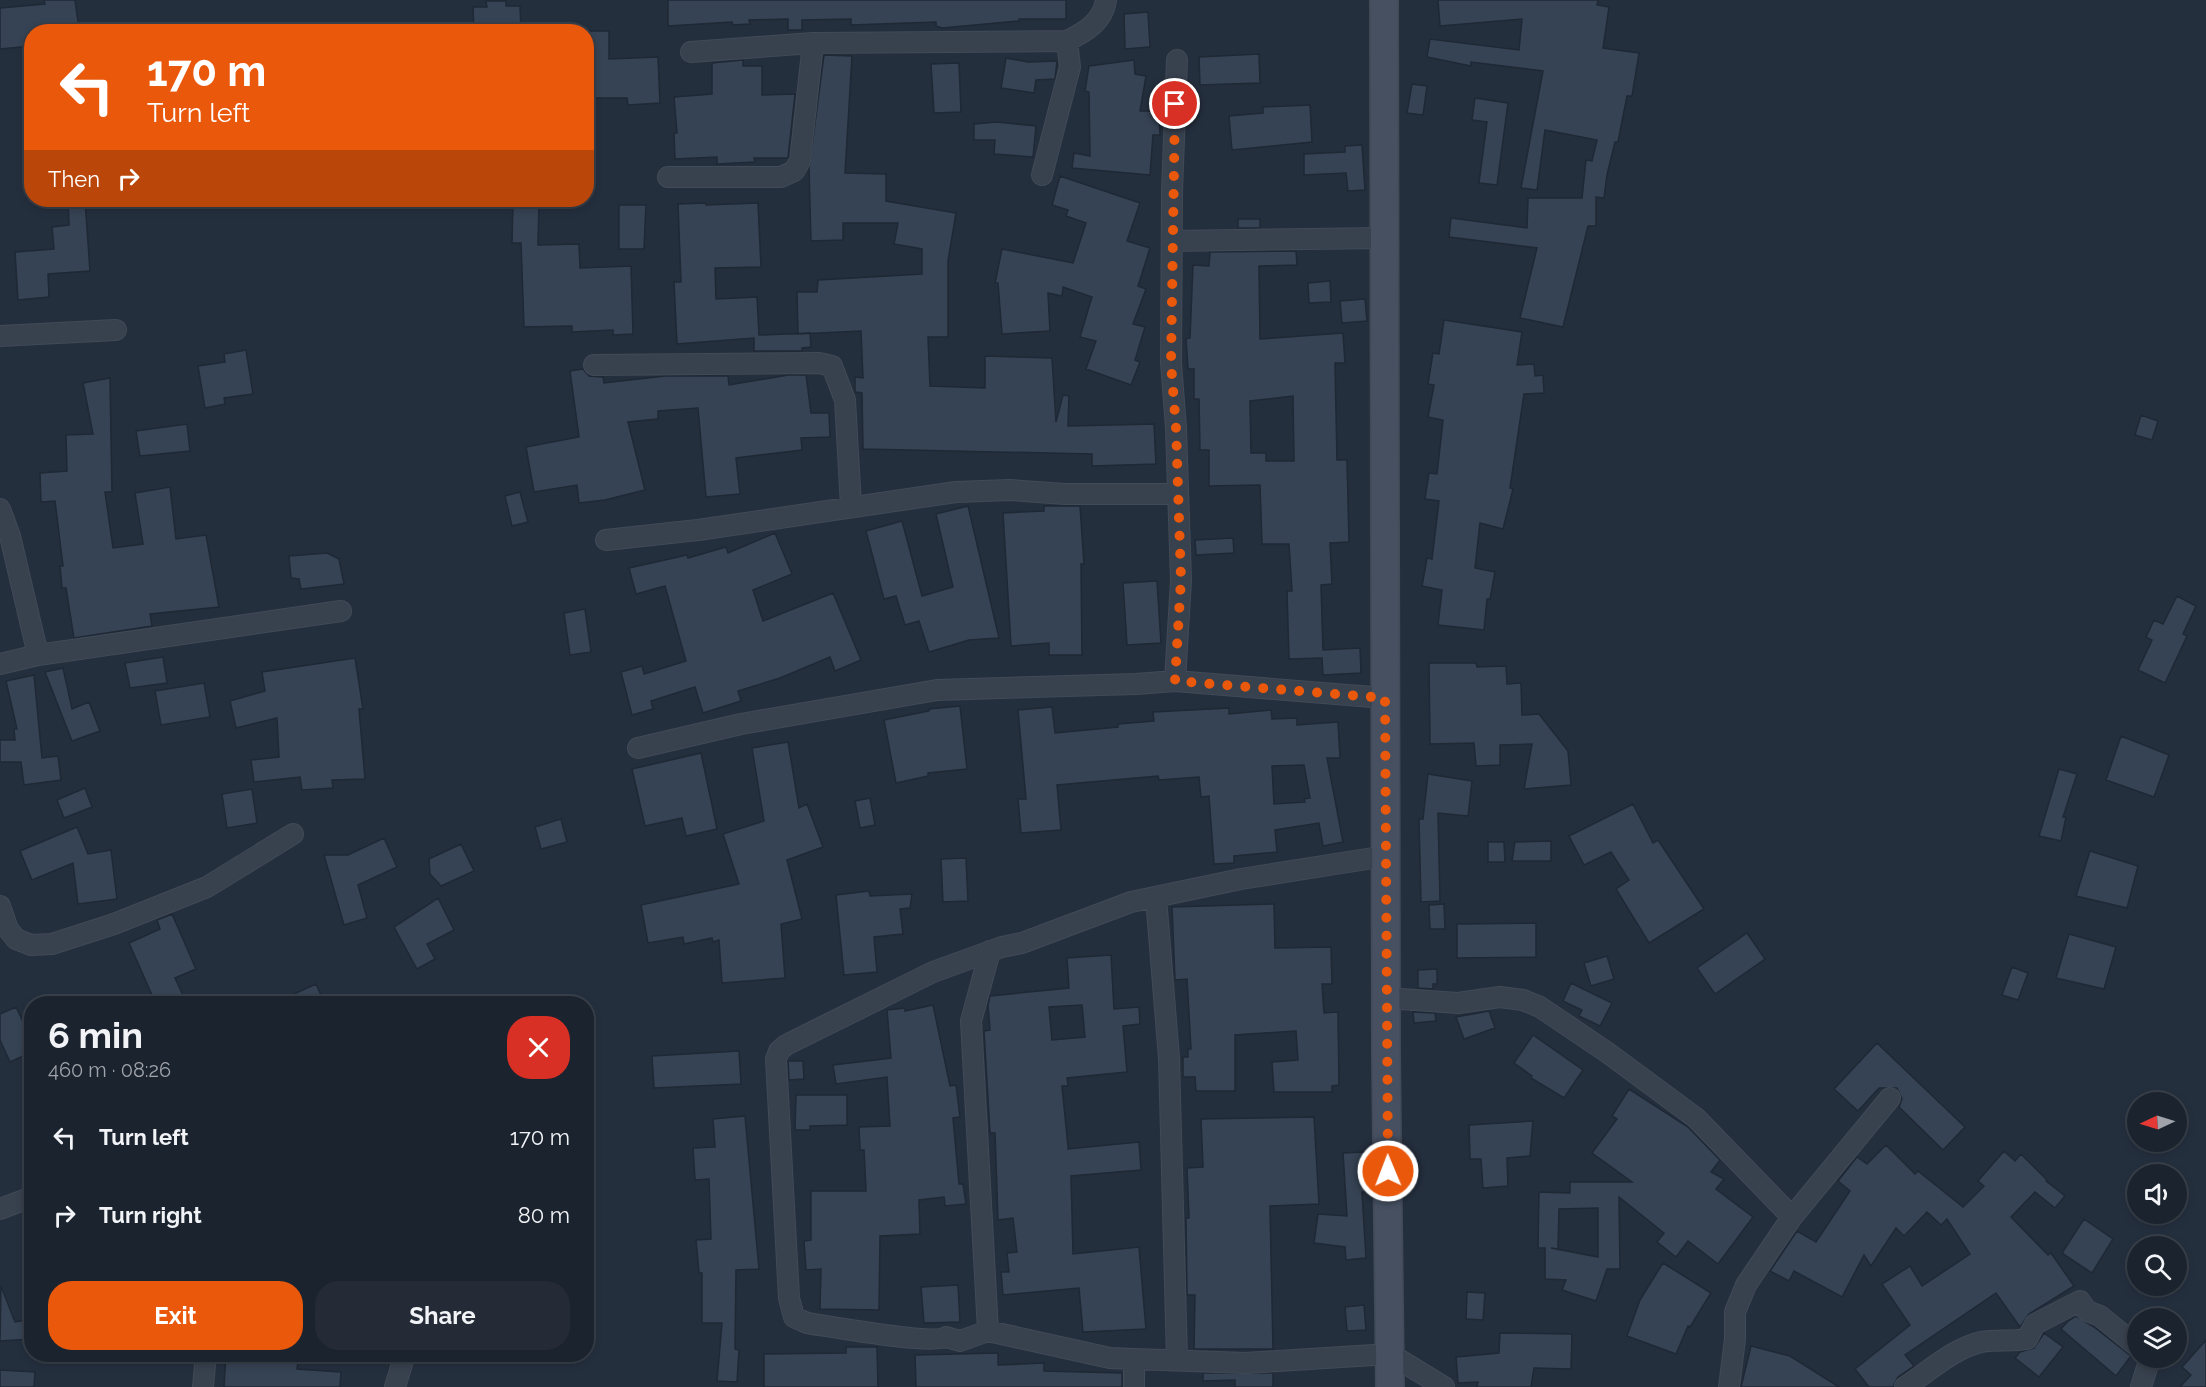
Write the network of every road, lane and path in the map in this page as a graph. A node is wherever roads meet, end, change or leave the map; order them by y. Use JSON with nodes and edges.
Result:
{"nodes":[{"id":1,"x":1106,"y":0,"type":"edge"},
{"id":2,"x":1384,"y":0,"type":"edge"},
{"id":3,"x":1067,"y":41,"type":"junction"},
{"id":4,"x":813,"y":43,"type":"junction"},
{"id":5,"x":691,"y":52,"type":"dead end"},
{"id":6,"x":1177,"y":60,"type":"dead end"},
{"id":7,"x":1042,"y":175,"type":"dead end"},
{"id":8,"x":668,"y":177,"type":"dead end"},
{"id":9,"x":1384,"y":238,"type":"junction"},
{"id":10,"x":1172,"y":241,"type":"junction"},
{"id":11,"x":116,"y":330,"type":"dead end"},
{"id":12,"x":0,"y":336,"type":"edge"},
{"id":13,"x":594,"y":364,"type":"dead end"},
{"id":14,"x":1177,"y":494,"type":"junction"},
{"id":15,"x":851,"y":506,"type":"junction"},
{"id":16,"x":0,"y":509,"type":"edge"},
{"id":17,"x":606,"y":540,"type":"dead end"},
{"id":18,"x":341,"y":611,"type":"dead end"},
{"id":19,"x":38,"y":655,"type":"junction"},
{"id":20,"x":0,"y":664,"type":"edge"},
{"id":21,"x":1175,"y":681,"type":"junction"},
{"id":22,"x":1385,"y":698,"type":"junction"},
{"id":23,"x":638,"y":748,"type":"dead end"},
{"id":24,"x":293,"y":834,"type":"dead end"},
{"id":25,"x":1386,"y":856,"type":"junction"},
{"id":26,"x":1156,"y":898,"type":"junction"},
{"id":27,"x":0,"y":906,"type":"edge"},
{"id":28,"x":990,"y":951,"type":"junction"},
{"id":29,"x":1386,"y":998,"type":"junction"},
{"id":30,"x":1890,"y":1098,"type":"dead end"},
{"id":31,"x":24,"y":1200,"type":"edge"},
{"id":32,"x":0,"y":1209,"type":"edge"},
{"id":33,"x":1792,"y":1217,"type":"junction"},
{"id":34,"x":988,"y":1331,"type":"junction"},
{"id":35,"x":2127,"y":1338,"type":"edge"},
{"id":36,"x":1390,"y":1354,"type":"junction"},
{"id":37,"x":1134,"y":1359,"type":"junction"},
{"id":38,"x":1177,"y":1360,"type":"junction"},
{"id":39,"x":205,"y":1362,"type":"edge"},
{"id":40,"x":403,"y":1362,"type":"edge"},
{"id":41,"x":2147,"y":1368,"type":"edge"},
{"id":42,"x":203,"y":1387,"type":"edge"},
{"id":43,"x":395,"y":1387,"type":"edge"},
{"id":44,"x":1134,"y":1387,"type":"edge"},
{"id":45,"x":1390,"y":1387,"type":"edge"},
{"id":46,"x":1444,"y":1387,"type":"edge"},
{"id":47,"x":1729,"y":1387,"type":"edge"},
{"id":48,"x":1905,"y":1387,"type":"edge"},
{"id":49,"x":2141,"y":1387,"type":"edge"}],
"edges":[{"from":1,"to":3,"type":"street"},
{"from":2,"to":9,"type":"main road"},
{"from":3,"to":4,"type":"street"},
{"from":3,"to":7,"type":"street"},
{"from":4,"to":5,"type":"street"},
{"from":4,"to":8,"type":"street"},
{"from":6,"to":10,"type":"street"},
{"from":9,"to":10,"type":"street"},
{"from":9,"to":22,"type":"main road"},
{"from":10,"to":14,"type":"street"},
{"from":11,"to":12,"type":"street"},
{"from":13,"to":15,"type":"street"},
{"from":14,"to":15,"type":"street"},
{"from":14,"to":21,"type":"street"},
{"from":15,"to":17,"type":"street"},
{"from":16,"to":19,"type":"street"},
{"from":18,"to":19,"type":"street"},
{"from":19,"to":20,"type":"street"},
{"from":21,"to":22,"type":"street"},
{"from":21,"to":23,"type":"street"},
{"from":22,"to":25,"type":"main road"},
{"from":24,"to":27,"type":"street"},
{"from":25,"to":26,"type":"street"},
{"from":25,"to":29,"type":"main road"},
{"from":26,"to":28,"type":"street"},
{"from":26,"to":38,"type":"street"},
{"from":28,"to":34,"type":"street"},
{"from":28,"to":34,"type":"street"},
{"from":29,"to":33,"type":"street"},
{"from":29,"to":36,"type":"main road"},
{"from":30,"to":33,"type":"street"},
{"from":31,"to":32,"type":"street"},
{"from":33,"to":47,"type":"street"},
{"from":34,"to":37,"type":"street"},
{"from":35,"to":48,"type":"street"},
{"from":36,"to":38,"type":"street"},
{"from":36,"to":45,"type":"main road"},
{"from":36,"to":46,"type":"street"},
{"from":37,"to":38,"type":"street"},
{"from":37,"to":44,"type":"street"},
{"from":39,"to":42,"type":"street"},
{"from":40,"to":43,"type":"street"},
{"from":41,"to":49,"type":"street"}]}
